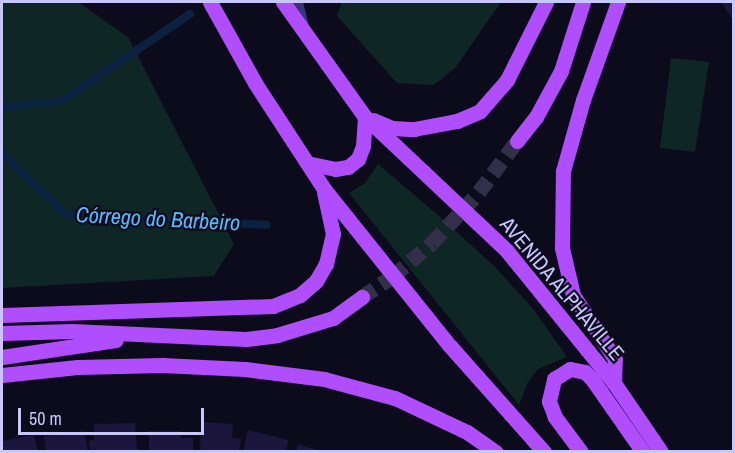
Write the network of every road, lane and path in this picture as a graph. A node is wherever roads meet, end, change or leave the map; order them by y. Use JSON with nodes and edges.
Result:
{"nodes":[{"id":1,"x":210,"y":2,"type":"edge"},
{"id":2,"x":283,"y":2,"type":"edge"},
{"id":3,"x":295,"y":2,"type":"edge"},
{"id":4,"x":546,"y":2,"type":"edge"},
{"id":5,"x":583,"y":2,"type":"edge"},
{"id":6,"x":618,"y":2,"type":"edge"},
{"id":7,"x":301,"y":29,"type":"junction"},
{"id":8,"x":364,"y":117,"type":"junction"},
{"id":9,"x":517,"y":141,"type":"tunnel mouth"},
{"id":10,"x":307,"y":163,"type":"junction"},
{"id":11,"x":324,"y":189,"type":"junction"},
{"id":12,"x":362,"y":297,"type":"tunnel mouth"},
{"id":13,"x":2,"y":315,"type":"edge"},
{"id":14,"x":2,"y":333,"type":"edge"},
{"id":15,"x":146,"y":336,"type":"junction"},
{"id":16,"x":2,"y":357,"type":"edge"},
{"id":17,"x":2,"y":375,"type":"edge"},
{"id":18,"x":614,"y":383,"type":"junction"},
{"id":19,"x":496,"y":452,"type":"edge"},
{"id":20,"x":544,"y":452,"type":"edge"},
{"id":21,"x":581,"y":452,"type":"edge"},
{"id":22,"x":643,"y":452,"type":"edge"},
{"id":23,"x":661,"y":452,"type":"edge"}],
"edges":[{"from":1,"to":10,"type":"main road"},
{"from":2,"to":7,"type":"main road","name":"AVENIDA ALPHAVILLE"},
{"from":3,"to":7,"type":"lane"},
{"from":4,"to":8,"type":"main road"},
{"from":5,"to":9,"type":"main road"},
{"from":6,"to":18,"type":"main road"},
{"from":7,"to":8,"type":"main road","name":"AVENIDA ALPHAVILLE"},
{"from":8,"to":10,"type":"main road"},
{"from":8,"to":18,"type":"main road","name":"AVENIDA ALPHAVILLE"},
{"from":10,"to":11,"type":"main road"},
{"from":11,"to":13,"type":"main road"},
{"from":11,"to":20,"type":"main road"},
{"from":12,"to":15,"type":"main road"},
{"from":14,"to":15,"type":"main road"},
{"from":15,"to":16,"type":"main road"},
{"from":17,"to":19,"type":"main road"},
{"from":18,"to":23,"type":"main road","name":"AVENIDA ALPHAVILLE"},
{"from":21,"to":22,"type":"main road"}]}
